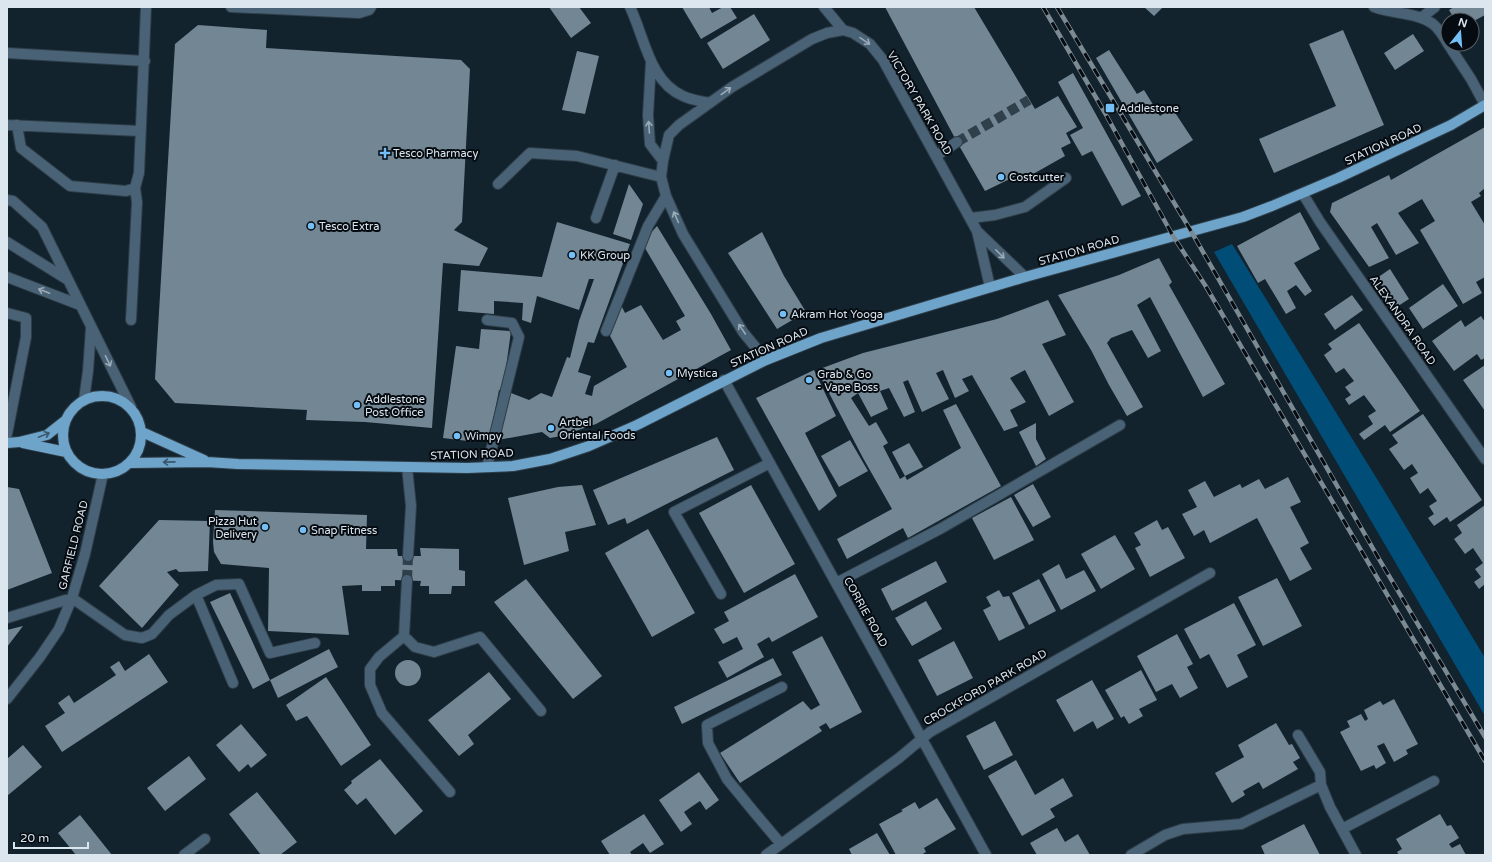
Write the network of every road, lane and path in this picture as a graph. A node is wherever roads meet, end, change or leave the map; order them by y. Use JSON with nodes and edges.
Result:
{"nodes":[{"id":1,"x":146,"y":7,"type":"edge"},
{"id":2,"x":231,"y":7,"type":"edge"},
{"id":3,"x":371,"y":7,"type":"edge"},
{"id":4,"x":630,"y":7,"type":"edge"},
{"id":5,"x":824,"y":7,"type":"edge"},
{"id":6,"x":1374,"y":7,"type":"edge"},
{"id":7,"x":1436,"y":7,"type":"edge"},
{"id":8,"x":1421,"y":18,"type":"junction"},
{"id":9,"x":843,"y":30,"type":"junction"},
{"id":10,"x":1440,"y":33,"type":"edge"},
{"id":11,"x":1453,"y":52,"type":"edge"},
{"id":12,"x":7,"y":53,"type":"edge"},
{"id":13,"x":145,"y":61,"type":"junction"},
{"id":14,"x":651,"y":62,"type":"junction"},
{"id":15,"x":710,"y":103,"type":"junction"},
{"id":16,"x":1485,"y":105,"type":"edge"},
{"id":17,"x":12,"y":125,"type":"edge"},
{"id":18,"x":140,"y":131,"type":"junction"},
{"id":19,"x":957,"y":142,"type":"tunnel mouth"},
{"id":20,"x":936,"y":156,"type":"junction"},
{"id":21,"x":663,"y":161,"type":"junction"},
{"id":22,"x":615,"y":165,"type":"junction"},
{"id":23,"x":661,"y":177,"type":"junction"},
{"id":24,"x":1066,"y":178,"type":"dead end"},
{"id":25,"x":498,"y":184,"type":"dead end"},
{"id":26,"x":135,"y":188,"type":"junction"},
{"id":27,"x":1303,"y":194,"type":"junction"},
{"id":28,"x":666,"y":196,"type":"junction"},
{"id":29,"x":7,"y":200,"type":"edge"},
{"id":30,"x":596,"y":218,"type":"dead end"},
{"id":31,"x":970,"y":218,"type":"junction"},
{"id":32,"x":977,"y":231,"type":"junction"},
{"id":33,"x":7,"y":242,"type":"edge"},
{"id":34,"x":7,"y":276,"type":"edge"},
{"id":35,"x":1025,"y":277,"type":"junction"},
{"id":36,"x":68,"y":280,"type":"junction"},
{"id":37,"x":990,"y":287,"type":"junction"},
{"id":38,"x":80,"y":305,"type":"junction"},
{"id":39,"x":7,"y":313,"type":"edge"},
{"id":40,"x":131,"y":320,"type":"dead end"},
{"id":41,"x":488,"y":320,"type":"dead end"},
{"id":42,"x":91,"y":326,"type":"junction"},
{"id":43,"x":606,"y":331,"type":"dead end"},
{"id":44,"x":766,"y":360,"type":"junction"},
{"id":45,"x":724,"y":380,"type":"junction"},
{"id":46,"x":84,"y":400,"type":"junction"},
{"id":47,"x":131,"y":407,"type":"junction"},
{"id":48,"x":66,"y":420,"type":"junction"},
{"id":49,"x":1120,"y":425,"type":"dead end"},
{"id":50,"x":142,"y":432,"type":"junction"},
{"id":51,"x":7,"y":434,"type":"edge"},
{"id":52,"x":19,"y":442,"type":"junction"},
{"id":53,"x":7,"y":443,"type":"edge"},
{"id":54,"x":66,"y":452,"type":"junction"},
{"id":55,"x":1485,"y":459,"type":"edge"},
{"id":56,"x":207,"y":462,"type":"junction"},
{"id":57,"x":130,"y":463,"type":"junction"},
{"id":58,"x":770,"y":463,"type":"junction"},
{"id":59,"x":406,"y":467,"type":"junction"},
{"id":60,"x":487,"y":467,"type":"junction"},
{"id":61,"x":103,"y":474,"type":"junction"},
{"id":62,"x":408,"y":556,"type":"tunnel mouth"},
{"id":63,"x":1210,"y":574,"type":"dead end"},
{"id":64,"x":407,"y":580,"type":"tunnel mouth"},
{"id":65,"x":836,"y":583,"type":"junction"},
{"id":66,"x":721,"y":594,"type":"dead end"},
{"id":67,"x":196,"y":595,"type":"junction"},
{"id":68,"x":72,"y":598,"type":"junction"},
{"id":69,"x":7,"y":618,"type":"edge"},
{"id":70,"x":404,"y":636,"type":"junction"},
{"id":71,"x":315,"y":643,"type":"dead end"},
{"id":72,"x":233,"y":683,"type":"dead end"},
{"id":73,"x":782,"y":687,"type":"dead end"},
{"id":74,"x":7,"y":699,"type":"edge"},
{"id":75,"x":541,"y":711,"type":"dead end"},
{"id":76,"x":1298,"y":735,"type":"dead end"},
{"id":77,"x":922,"y":738,"type":"junction"},
{"id":78,"x":1434,"y":781,"type":"dead end"},
{"id":79,"x":1321,"y":785,"type":"junction"},
{"id":80,"x":450,"y":792,"type":"dead end"},
{"id":81,"x":1342,"y":829,"type":"junction"},
{"id":82,"x":205,"y":838,"type":"dead end"},
{"id":83,"x":782,"y":844,"type":"junction"},
{"id":84,"x":184,"y":855,"type":"edge"},
{"id":85,"x":766,"y":855,"type":"edge"},
{"id":86,"x":986,"y":855,"type":"edge"},
{"id":87,"x":1131,"y":855,"type":"edge"},
{"id":88,"x":1356,"y":855,"type":"edge"}],
"edges":[{"from":1,"to":13,"type":"street"},
{"from":2,"to":3,"type":"street"},
{"from":4,"to":14,"type":"street"},
{"from":5,"to":9,"type":"street"},
{"from":6,"to":8,"type":"street"},
{"from":7,"to":8,"type":"street"},
{"from":8,"to":10,"type":"street"},
{"from":15,"to":9,"type":"street","one_way":true},
{"from":9,"to":20,"type":"street","name":"VICTORY PARK ROAD","one_way":true},
{"from":11,"to":16,"type":"street"},
{"from":12,"to":13,"type":"street"},
{"from":13,"to":18,"type":"street"},
{"from":14,"to":15,"type":"street"},
{"from":21,"to":14,"type":"street","one_way":true},
{"from":15,"to":21,"type":"street"},
{"from":16,"to":27,"type":"main road","name":"STATION ROAD"},
{"from":17,"to":18,"type":"street"},
{"from":17,"to":26,"type":"street"},
{"from":18,"to":26,"type":"street"},
{"from":19,"to":20,"type":"street"},
{"from":20,"to":31,"type":"street","name":"VICTORY PARK ROAD"},
{"from":21,"to":23,"type":"street"},
{"from":22,"to":23,"type":"street"},
{"from":22,"to":25,"type":"street"},
{"from":22,"to":30,"type":"street"},
{"from":23,"to":28,"type":"street"},
{"from":24,"to":31,"type":"street"},
{"from":26,"to":40,"type":"street"},
{"from":27,"to":35,"type":"main road","name":"STATION ROAD"},
{"from":27,"to":55,"type":"street","name":"ALEXANDRA ROAD"},
{"from":28,"to":43,"type":"street"},
{"from":44,"to":28,"type":"street","one_way":true},
{"from":29,"to":36,"type":"street"},
{"from":31,"to":32,"type":"street","name":"VICTORY PARK ROAD"},
{"from":32,"to":35,"type":"street","name":"VICTORY PARK ROAD","one_way":true},
{"from":32,"to":37,"type":"street","name":"VICTORY PARK ROAD"},
{"from":33,"to":36,"type":"street"},
{"from":38,"to":34,"type":"street","one_way":true},
{"from":35,"to":37,"type":"main road","name":"STATION ROAD"},
{"from":36,"to":38,"type":"street"},
{"from":37,"to":44,"type":"main road","name":"STATION ROAD"},
{"from":38,"to":42,"type":"street"},
{"from":39,"to":51,"type":"street"},
{"from":41,"to":60,"type":"street"},
{"from":42,"to":46,"type":"street"},
{"from":42,"to":47,"type":"street","one_way":true},
{"from":44,"to":45,"type":"main road","name":"STATION ROAD"},
{"from":45,"to":58,"type":"street","name":"CORRIE ROAD"},
{"from":45,"to":60,"type":"main road","name":"STATION ROAD"},
{"from":46,"to":47,"type":"main road"},
{"from":46,"to":48,"type":"main road"},
{"from":47,"to":50,"type":"main road"},
{"from":52,"to":48,"type":"main road","one_way":true},
{"from":48,"to":54,"type":"main road"},
{"from":49,"to":65,"type":"street"},
{"from":50,"to":56,"type":"main road","name":"STATION ROAD"},
{"from":50,"to":57,"type":"main road"},
{"from":52,"to":53,"type":"main road"},
{"from":52,"to":54,"type":"main road"},
{"from":54,"to":61,"type":"main road"},
{"from":56,"to":57,"type":"main road","name":"STATION ROAD","one_way":true},
{"from":56,"to":59,"type":"main road","name":"STATION ROAD"},
{"from":57,"to":61,"type":"main road"},
{"from":58,"to":65,"type":"street","name":"CORRIE ROAD"},
{"from":58,"to":66,"type":"street"},
{"from":59,"to":60,"type":"main road","name":"STATION ROAD"},
{"from":59,"to":62,"type":"street"},
{"from":61,"to":68,"type":"street","name":"GARFIELD ROAD"},
{"from":63,"to":77,"type":"street","name":"CROCKFORD PARK ROAD"},
{"from":64,"to":70,"type":"street"},
{"from":65,"to":77,"type":"street","name":"CORRIE ROAD"},
{"from":67,"to":68,"type":"street"},
{"from":67,"to":71,"type":"street"},
{"from":67,"to":72,"type":"street"},
{"from":68,"to":69,"type":"street"},
{"from":68,"to":74,"type":"street","name":"GARFIELD ROAD"},
{"from":70,"to":75,"type":"street"},
{"from":70,"to":80,"type":"street"},
{"from":73,"to":83,"type":"street"},
{"from":76,"to":79,"type":"street"},
{"from":77,"to":83,"type":"street","name":"CROCKFORD PARK ROAD"},
{"from":77,"to":86,"type":"street","name":"CORRIE ROAD"},
{"from":78,"to":81,"type":"street"},
{"from":79,"to":81,"type":"street"},
{"from":79,"to":87,"type":"street"},
{"from":81,"to":88,"type":"street"},
{"from":82,"to":84,"type":"street"},
{"from":83,"to":85,"type":"street","name":"CROCKFORD PARK ROAD"}]}
